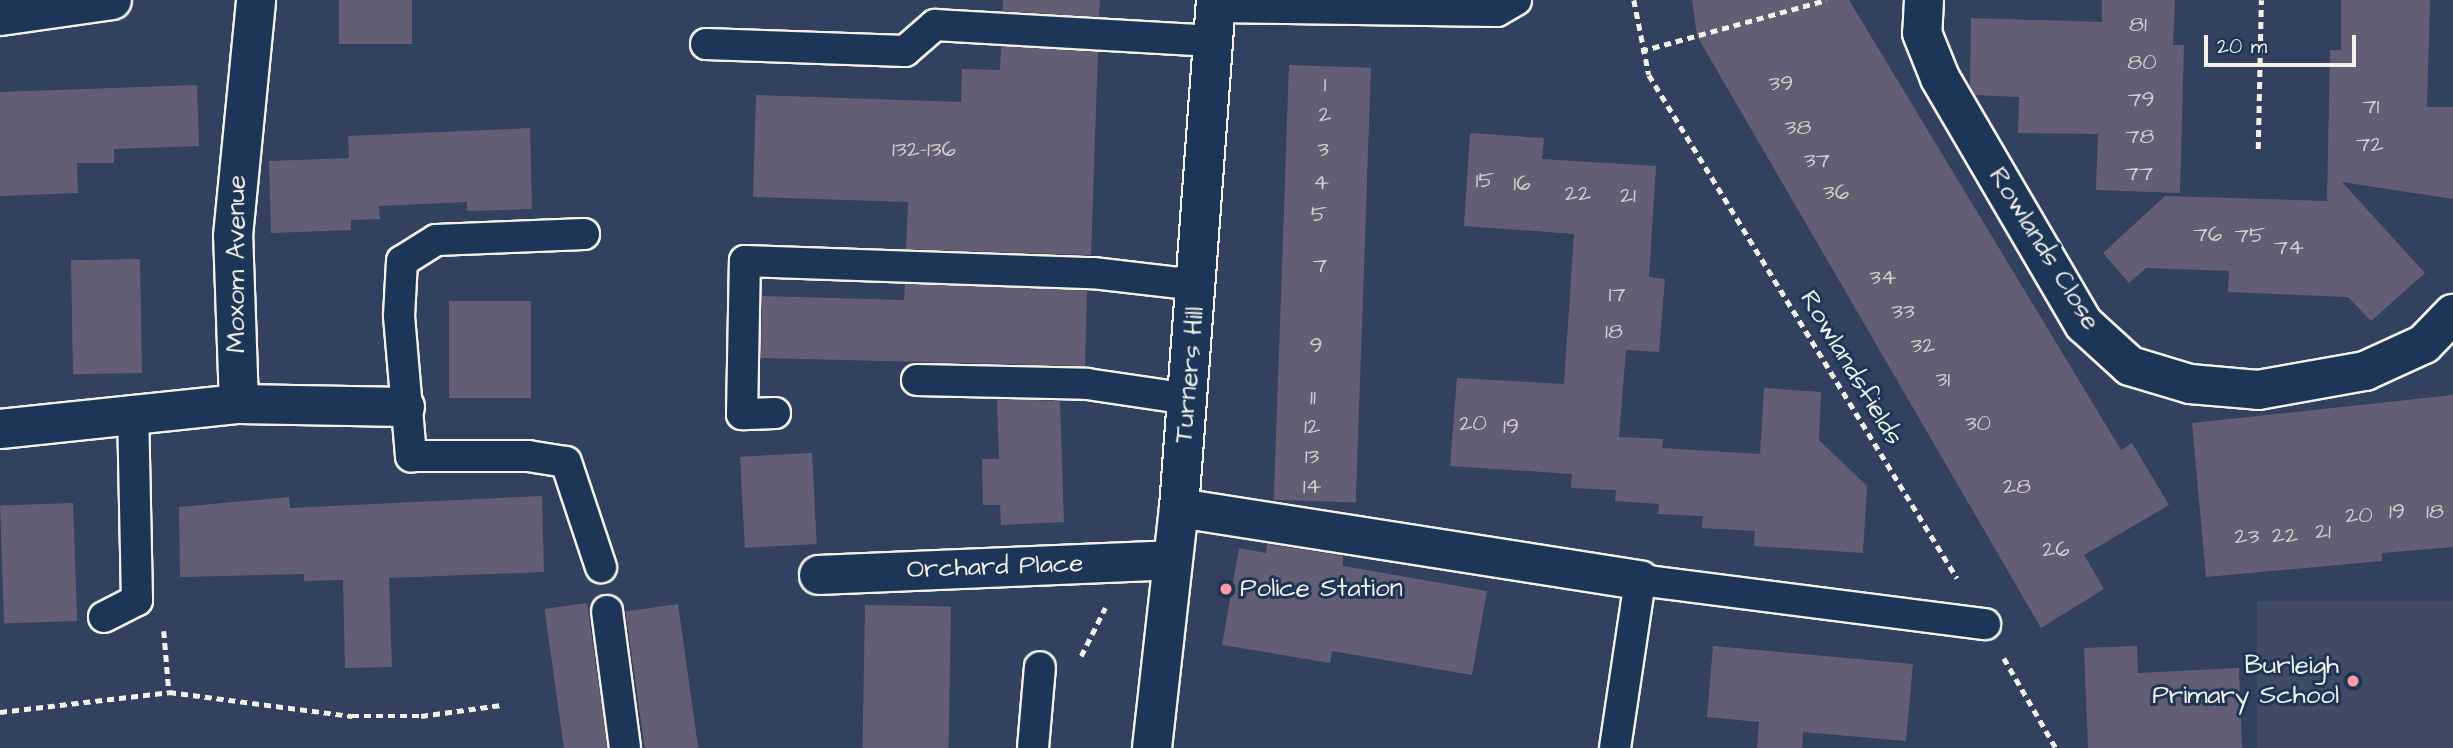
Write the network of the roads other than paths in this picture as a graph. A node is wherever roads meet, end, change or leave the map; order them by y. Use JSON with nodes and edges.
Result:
{"nodes":[{"id":1,"x":112,"y":0,"type":"edge"},
{"id":2,"x":256,"y":0,"type":"edge"},
{"id":3,"x":1517,"y":0,"type":"edge"},
{"id":4,"x":1924,"y":0,"type":"edge"},
{"id":5,"x":0,"y":16,"type":"edge"},
{"id":6,"x":1215,"y":16,"type":"edge"},
{"id":7,"x":706,"y":44,"type":"dead end"},
{"id":8,"x":584,"y":234,"type":"dead end"},
{"id":9,"x":1196,"y":285,"type":"junction"},
{"id":10,"x":2453,"y":314,"type":"edge"},
{"id":11,"x":2439,"y":347,"type":"edge"},
{"id":12,"x":917,"y":380,"type":"dead end"},
{"id":13,"x":1188,"y":399,"type":"junction"},
{"id":14,"x":239,"y":404,"type":"junction"},
{"id":15,"x":405,"y":407,"type":"junction"},
{"id":16,"x":133,"y":411,"type":"junction"},
{"id":17,"x":775,"y":413,"type":"dead end"},
{"id":18,"x":0,"y":429,"type":"edge"},
{"id":19,"x":1179,"y":508,"type":"junction"},
{"id":20,"x":1170,"y":560,"type":"junction"},
{"id":21,"x":601,"y":567,"type":"dead end"},
{"id":22,"x":819,"y":575,"type":"dead end"},
{"id":23,"x":1640,"y":580,"type":"junction"},
{"id":24,"x":607,"y":611,"type":"dead end"},
{"id":25,"x":104,"y":617,"type":"dead end"},
{"id":26,"x":1985,"y":624,"type":"road end"},
{"id":27,"x":1040,"y":667,"type":"dead end"},
{"id":28,"x":625,"y":748,"type":"edge"},
{"id":29,"x":1033,"y":748,"type":"edge"},
{"id":30,"x":1152,"y":748,"type":"edge"},
{"id":31,"x":1615,"y":748,"type":"edge"}],
"edges":[{"from":1,"to":5,"type":"street"},
{"from":2,"to":14,"type":"street","name":"Moxom Avenue"},
{"from":3,"to":6,"type":"lane"},
{"from":4,"to":11,"type":"street","name":"Rowlands Close"},
{"from":6,"to":7,"type":"lane"},
{"from":6,"to":9,"type":"street","name":"Turners Hill"},
{"from":8,"to":15,"type":"lane"},
{"from":9,"to":13,"type":"street","name":"Turners Hill"},
{"from":9,"to":17,"type":"lane"},
{"from":10,"to":11,"type":"street","name":"Rowlands Close"},
{"from":12,"to":13,"type":"lane"},
{"from":13,"to":19,"type":"street","name":"Turners Hill"},
{"from":14,"to":15,"type":"street"},
{"from":14,"to":16,"type":"street"},
{"from":15,"to":21,"type":"lane"},
{"from":16,"to":18,"type":"street"},
{"from":16,"to":25,"type":"lane"},
{"from":19,"to":20,"type":"street","name":"Turners Hill"},
{"from":19,"to":23,"type":"street"},
{"from":20,"to":22,"type":"street","name":"Orchard Place"},
{"from":20,"to":30,"type":"street","name":"Turners Hill"},
{"from":23,"to":26,"type":"lane"},
{"from":23,"to":31,"type":"lane"},
{"from":24,"to":28,"type":"lane"},
{"from":27,"to":29,"type":"lane"}]}
